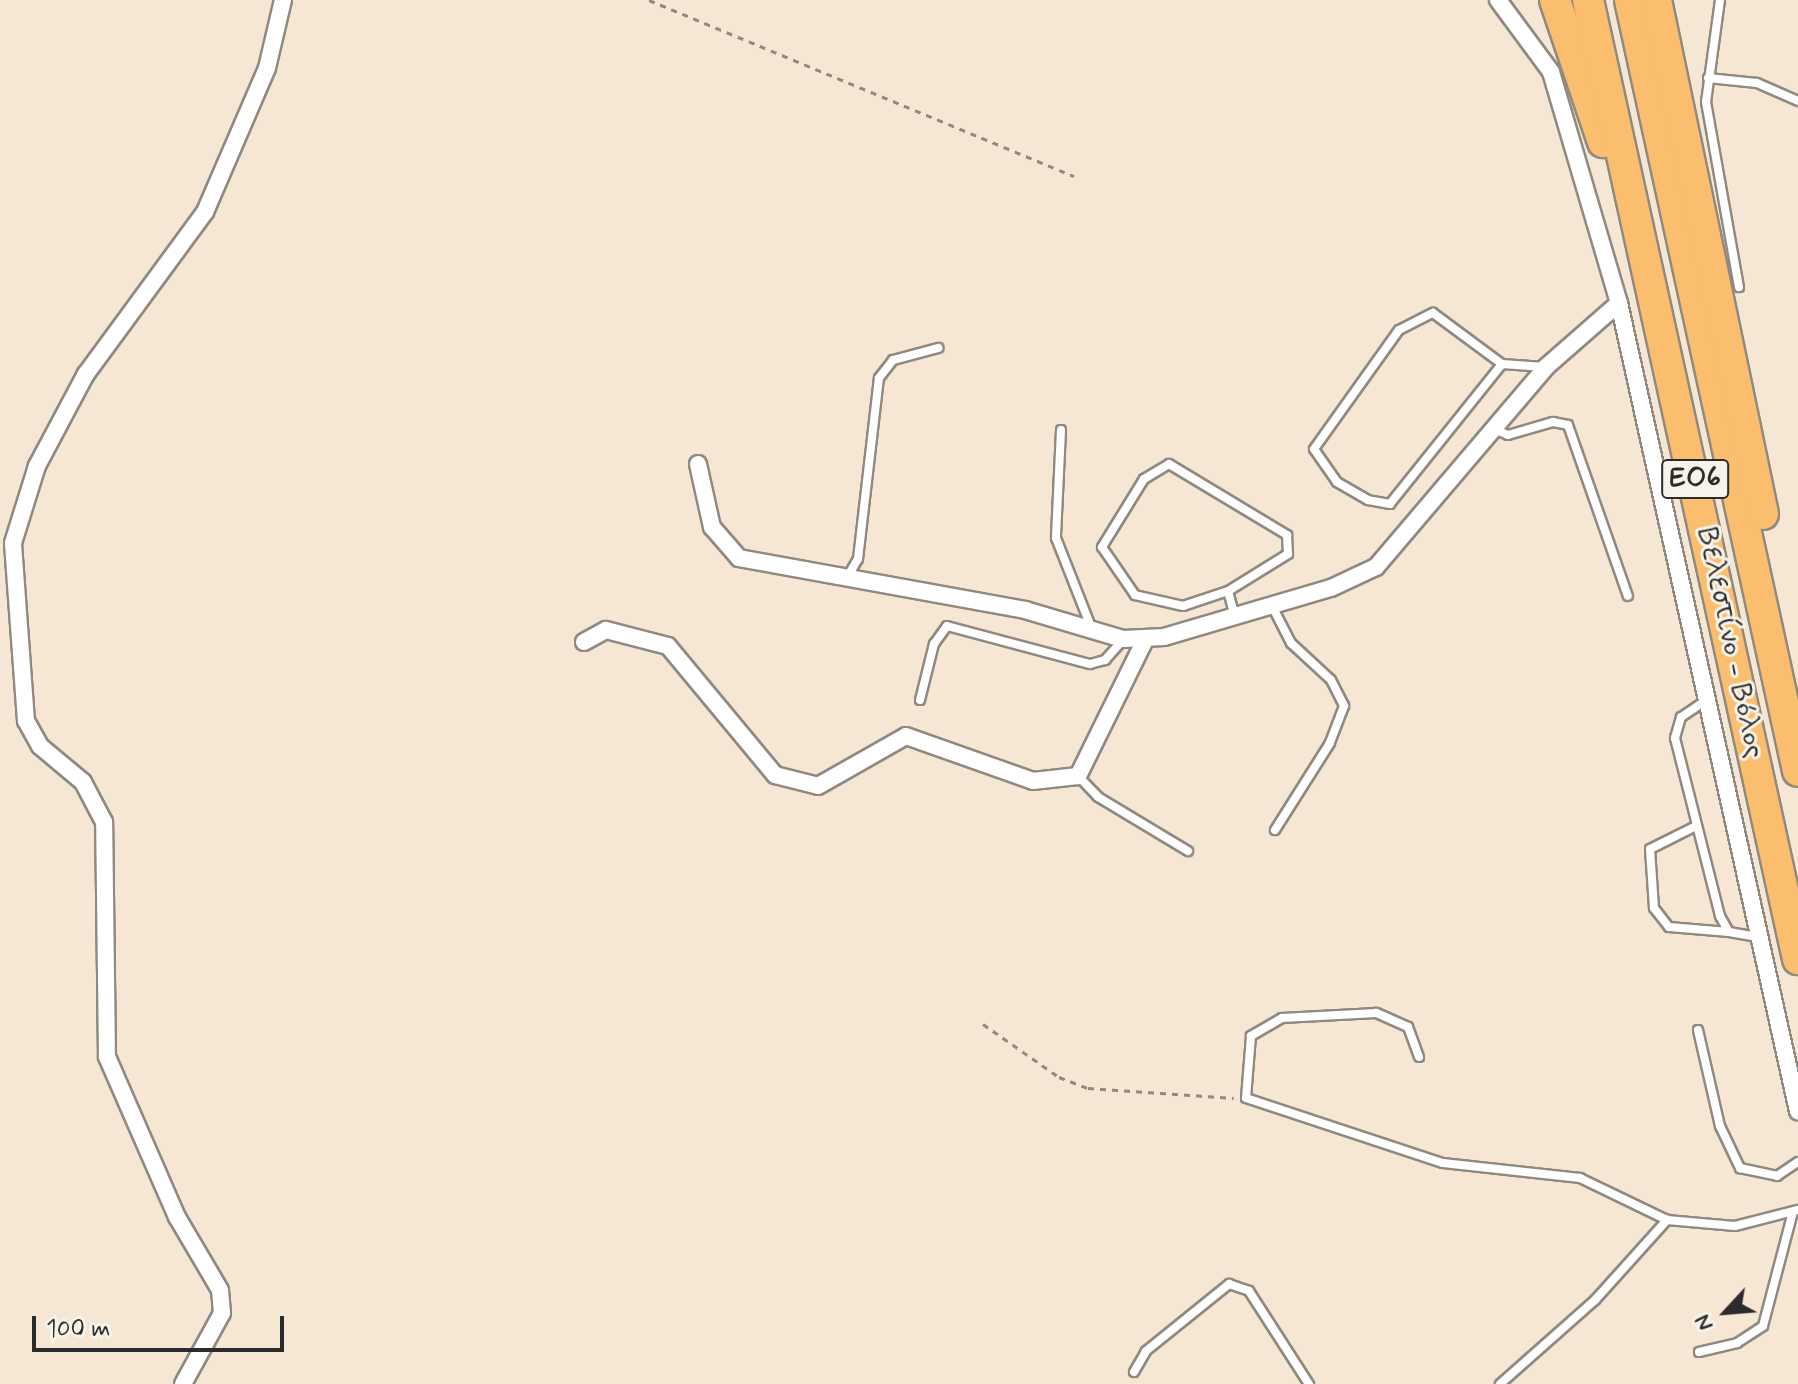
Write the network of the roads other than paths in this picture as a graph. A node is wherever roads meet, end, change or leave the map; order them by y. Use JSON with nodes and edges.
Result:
{"nodes":[{"id":1,"x":283,"y":0,"type":"edge"},
{"id":2,"x":1498,"y":0,"type":"edge"},
{"id":3,"x":1555,"y":0,"type":"edge"},
{"id":4,"x":1588,"y":0,"type":"edge"},
{"id":5,"x":1630,"y":0,"type":"edge"},
{"id":6,"x":1656,"y":0,"type":"edge"},
{"id":7,"x":1720,"y":0,"type":"edge"},
{"id":8,"x":1708,"y":78,"type":"junction"},
{"id":9,"x":1798,"y":101,"type":"edge"},
{"id":10,"x":1739,"y":287,"type":"dead end"},
{"id":11,"x":1657,"y":301,"type":"junction"},
{"id":12,"x":1619,"y":303,"type":"junction"},
{"id":13,"x":938,"y":348,"type":"dead end"},
{"id":14,"x":1502,"y":364,"type":"junction"},
{"id":15,"x":1546,"y":367,"type":"junction"},
{"id":16,"x":1494,"y":429,"type":"junction"},
{"id":17,"x":1061,"y":430,"type":"dead end"},
{"id":18,"x":698,"y":464,"type":"dead end"},
{"id":19,"x":847,"y":577,"type":"junction"},
{"id":20,"x":1228,"y":591,"type":"junction"},
{"id":21,"x":1628,"y":596,"type":"dead end"},
{"id":22,"x":1272,"y":606,"type":"junction"},
{"id":23,"x":1235,"y":617,"type":"junction"},
{"id":24,"x":1092,"y":628,"type":"junction"},
{"id":25,"x":1123,"y":639,"type":"junction"},
{"id":26,"x":1145,"y":640,"type":"junction"},
{"id":27,"x":584,"y":642,"type":"dead end"},
{"id":28,"x":1798,"y":688,"type":"edge"},
{"id":29,"x":920,"y":700,"type":"dead end"},
{"id":30,"x":1705,"y":701,"type":"junction"},
{"id":31,"x":1798,"y":771,"type":"edge"},
{"id":32,"x":1078,"y":776,"type":"junction"},
{"id":33,"x":1696,"y":826,"type":"junction"},
{"id":34,"x":1275,"y":830,"type":"dead end"},
{"id":35,"x":1188,"y":851,"type":"dead end"},
{"id":36,"x":1729,"y":932,"type":"junction"},
{"id":37,"x":1758,"y":937,"type":"junction"},
{"id":38,"x":1798,"y":959,"type":"edge"},
{"id":39,"x":1698,"y":1030,"type":"dead end"},
{"id":40,"x":1419,"y":1057,"type":"dead end"},
{"id":41,"x":1798,"y":1111,"type":"edge"},
{"id":42,"x":1798,"y":1162,"type":"edge"},
{"id":43,"x":1795,"y":1211,"type":"edge"},
{"id":44,"x":1667,"y":1220,"type":"junction"},
{"id":45,"x":1699,"y":1352,"type":"dead end"},
{"id":46,"x":1134,"y":1372,"type":"dead end"},
{"id":47,"x":183,"y":1384,"type":"edge"},
{"id":48,"x":1309,"y":1384,"type":"edge"},
{"id":49,"x":1500,"y":1384,"type":"edge"}],
"edges":[{"from":1,"to":47,"type":"street"},
{"from":2,"to":12,"type":"street"},
{"from":3,"to":11,"type":"highway"},
{"from":4,"to":11,"type":"highway","name":"Βελεστίνο - Βόλος","number":"ΕΟ6"},
{"from":5,"to":31,"type":"highway","name":"Βελεστίνο - Βόλος","number":"ΕΟ6"},
{"from":6,"to":28,"type":"highway"},
{"from":7,"to":8,"type":"lane"},
{"from":8,"to":9,"type":"lane"},
{"from":8,"to":10,"type":"lane"},
{"from":11,"to":38,"type":"highway","name":"Βελεστίνο - Βόλος","number":"ΕΟ6"},
{"from":12,"to":15,"type":"street"},
{"from":12,"to":30,"type":"street"},
{"from":13,"to":19,"type":"lane"},
{"from":14,"to":14,"type":"lane"},
{"from":14,"to":15,"type":"lane"},
{"from":15,"to":16,"type":"street"},
{"from":16,"to":21,"type":"lane"},
{"from":16,"to":22,"type":"street"},
{"from":17,"to":24,"type":"lane"},
{"from":18,"to":19,"type":"street"},
{"from":19,"to":24,"type":"street"},
{"from":20,"to":20,"type":"lane"},
{"from":20,"to":23,"type":"lane"},
{"from":22,"to":23,"type":"street"},
{"from":22,"to":34,"type":"lane"},
{"from":23,"to":26,"type":"street"},
{"from":24,"to":25,"type":"street"},
{"from":25,"to":26,"type":"street"},
{"from":25,"to":29,"type":"lane"},
{"from":26,"to":32,"type":"street"},
{"from":27,"to":32,"type":"street"},
{"from":30,"to":33,"type":"lane"},
{"from":30,"to":37,"type":"street"},
{"from":32,"to":35,"type":"lane"},
{"from":33,"to":36,"type":"lane"},
{"from":33,"to":36,"type":"lane"},
{"from":36,"to":37,"type":"lane"},
{"from":37,"to":41,"type":"street"},
{"from":39,"to":42,"type":"lane"},
{"from":40,"to":44,"type":"lane"},
{"from":43,"to":44,"type":"lane"},
{"from":43,"to":45,"type":"lane"},
{"from":44,"to":49,"type":"lane"},
{"from":46,"to":48,"type":"lane"}]}
